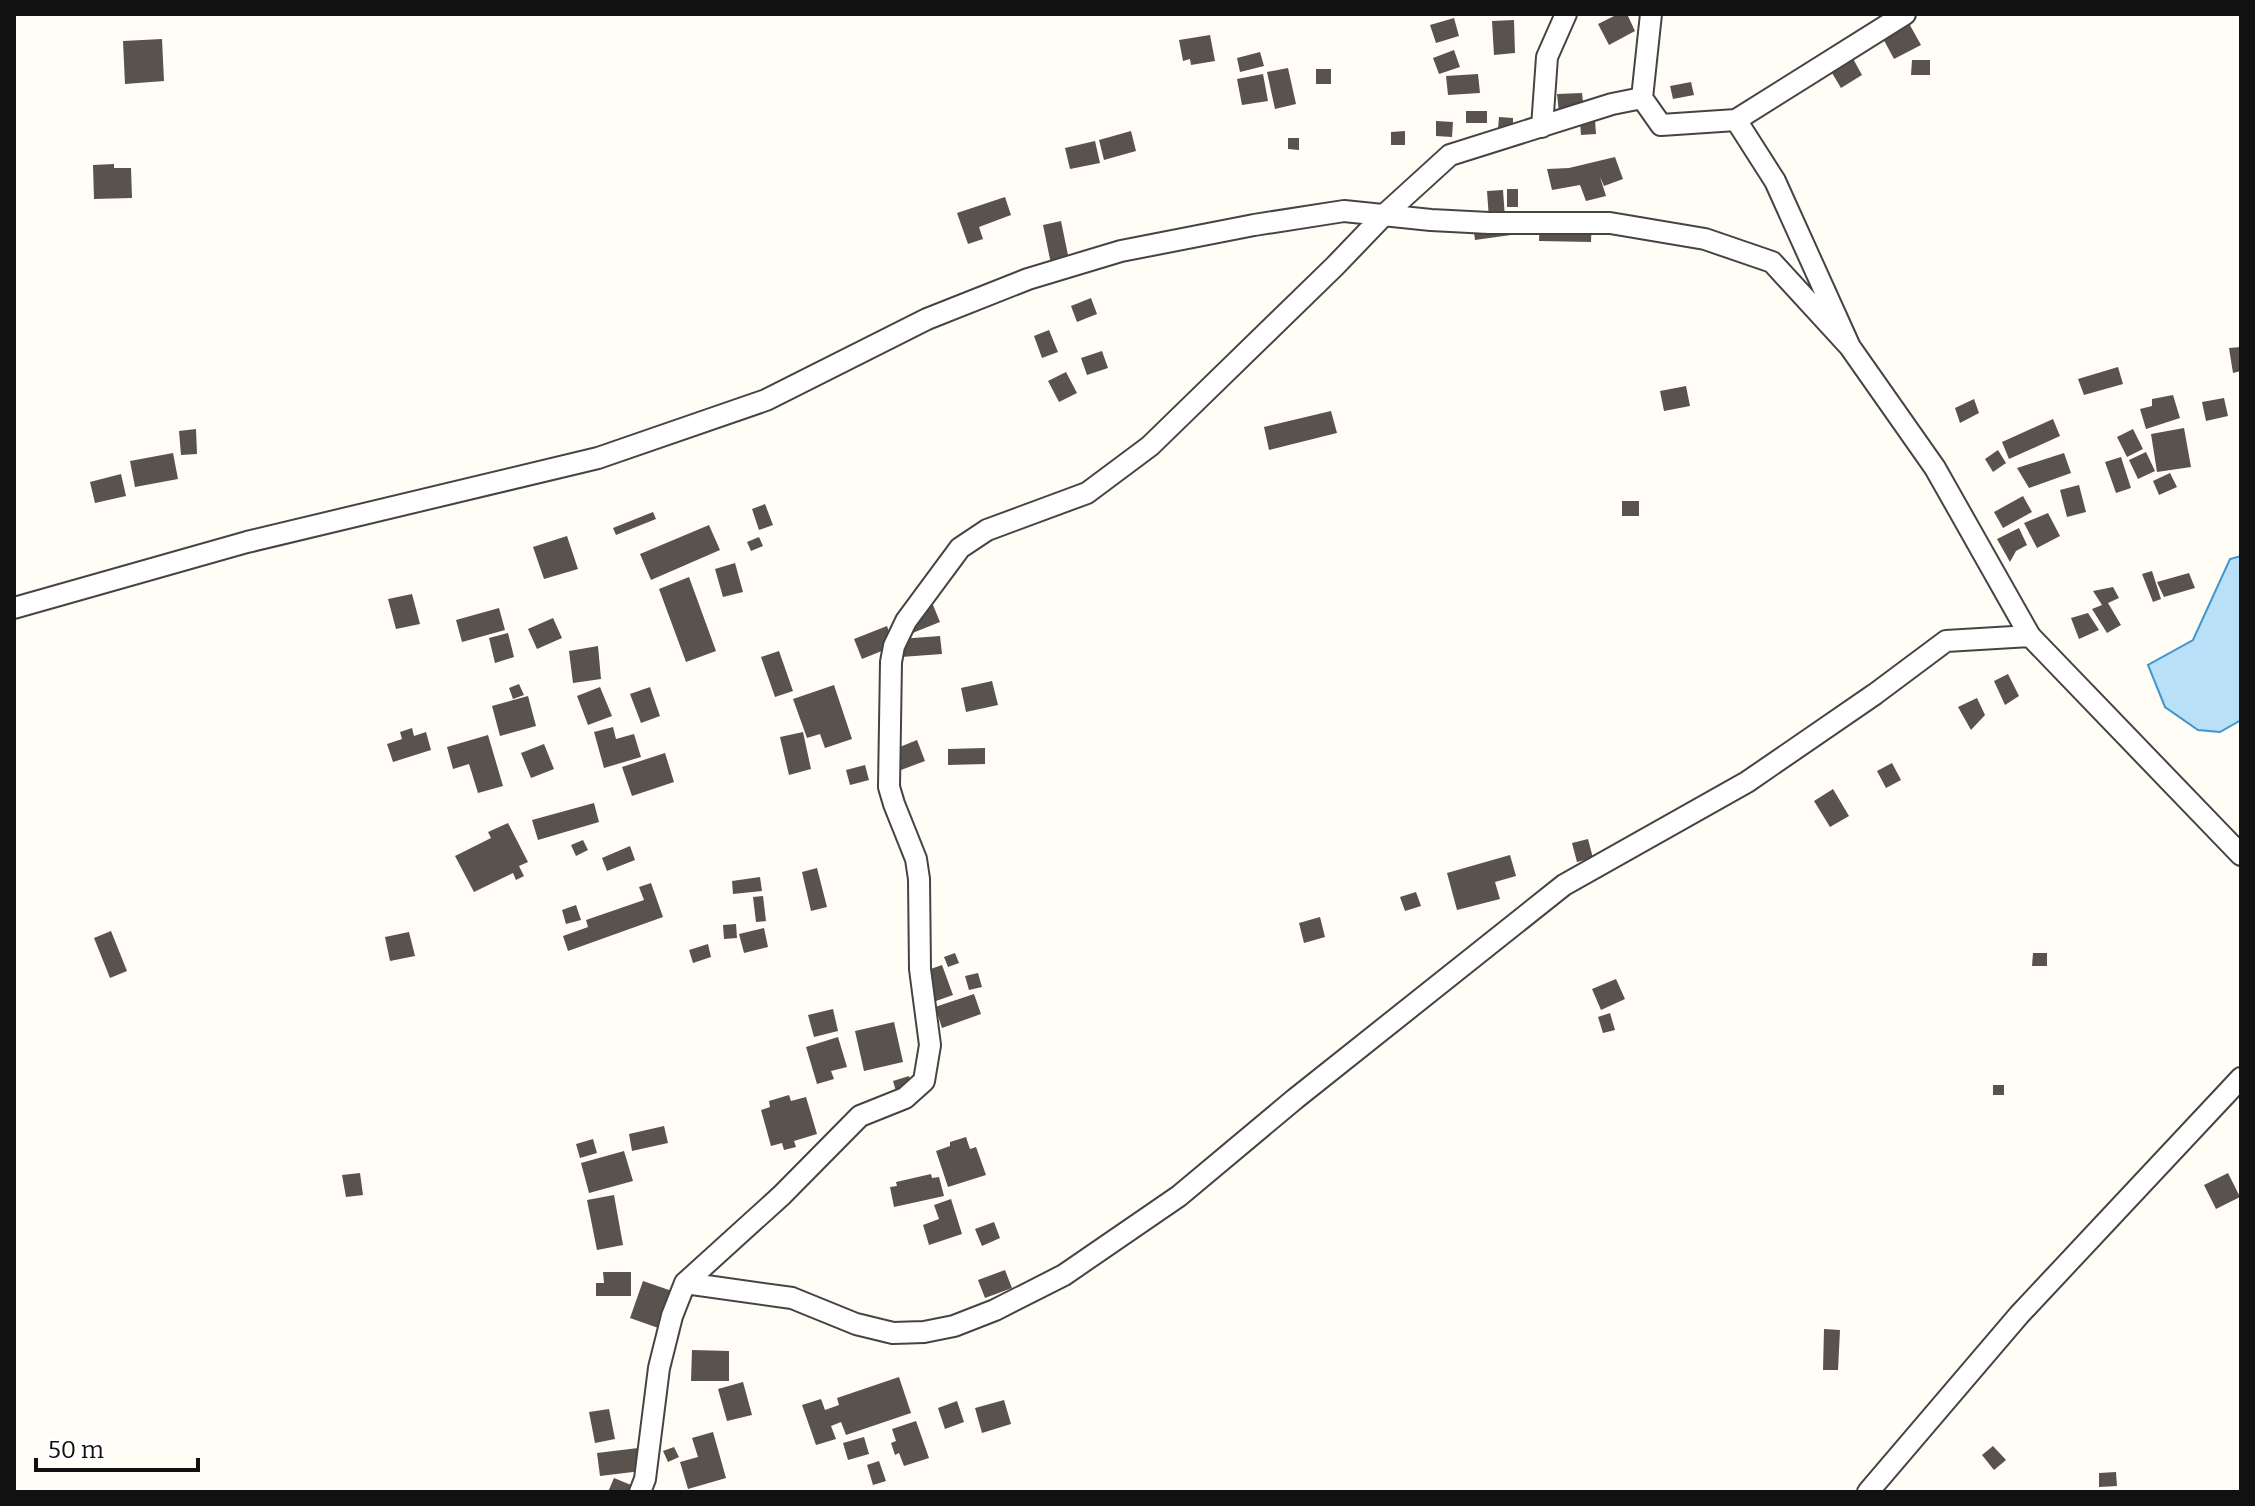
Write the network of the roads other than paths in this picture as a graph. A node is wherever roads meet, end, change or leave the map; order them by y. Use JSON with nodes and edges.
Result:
{"nodes":[{"id":1,"x":1566,"y":14,"type":"edge"},
{"id":2,"x":1651,"y":14,"type":"edge"},
{"id":3,"x":1905,"y":14,"type":"edge"},
{"id":4,"x":1642,"y":98,"type":"junction"},
{"id":5,"x":1736,"y":120,"type":"junction"},
{"id":6,"x":1542,"y":127,"type":"junction"},
{"id":7,"x":1383,"y":216,"type":"junction"},
{"id":8,"x":1850,"y":347,"type":"junction"},
{"id":9,"x":14,"y":608,"type":"edge"},
{"id":10,"x":2030,"y":636,"type":"junction"},
{"id":11,"x":2241,"y":855,"type":"edge"},
{"id":12,"x":2241,"y":1078,"type":"edge"},
{"id":13,"x":685,"y":1283,"type":"junction"},
{"id":14,"x":640,"y":1492,"type":"edge"},
{"id":15,"x":1868,"y":1492,"type":"edge"}],
"edges":[{"from":1,"to":6,"type":"street"},
{"from":2,"to":4,"type":"street"},
{"from":3,"to":5,"type":"street"},
{"from":4,"to":5,"type":"street"},
{"from":4,"to":6,"type":"street"},
{"from":5,"to":8,"type":"street"},
{"from":6,"to":7,"type":"street"},
{"from":7,"to":8,"type":"street"},
{"from":7,"to":9,"type":"street"},
{"from":7,"to":13,"type":"street"},
{"from":8,"to":10,"type":"street"},
{"from":10,"to":11,"type":"street"},
{"from":10,"to":13,"type":"street"},
{"from":12,"to":15,"type":"street"},
{"from":13,"to":14,"type":"street"}]}
